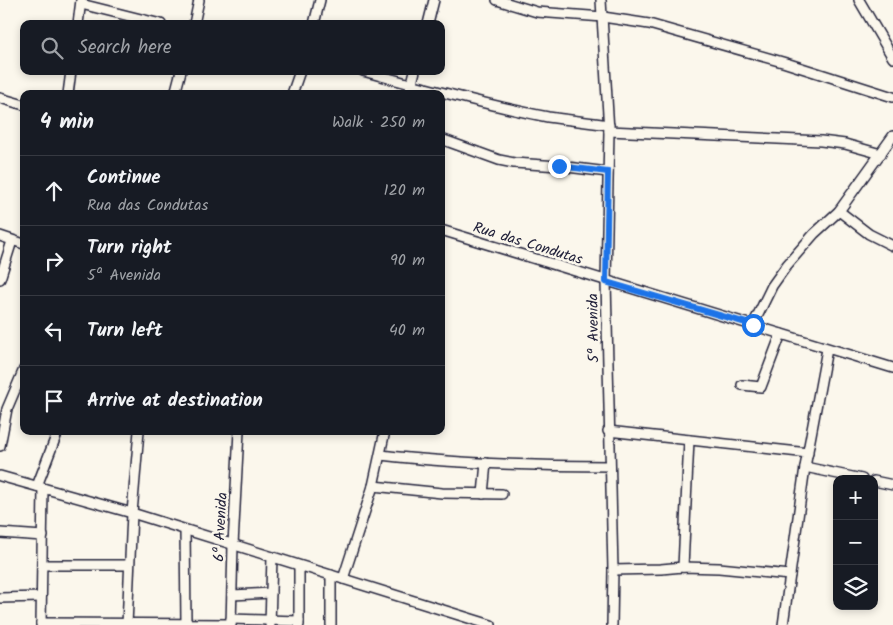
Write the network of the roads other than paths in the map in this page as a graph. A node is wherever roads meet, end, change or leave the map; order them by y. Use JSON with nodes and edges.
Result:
{"nodes":[{"id":1,"x":199,"y":0,"type":"edge"},
{"id":2,"x":320,"y":0,"type":"edge"},
{"id":3,"x":434,"y":0,"type":"edge"},
{"id":4,"x":497,"y":0,"type":"edge"},
{"id":5,"x":601,"y":0,"type":"edge"},
{"id":6,"x":859,"y":0,"type":"edge"},
{"id":7,"x":81,"y":2,"type":"edge"},
{"id":8,"x":603,"y":17,"type":"junction"},
{"id":9,"x":79,"y":20,"type":"edge"},
{"id":10,"x":146,"y":20,"type":"edge"},
{"id":11,"x":195,"y":20,"type":"edge"},
{"id":12,"x":315,"y":20,"type":"edge"},
{"id":13,"x":429,"y":20,"type":"edge"},
{"id":14,"x":893,"y":58,"type":"edge"},
{"id":15,"x":70,"y":75,"type":"edge"},
{"id":16,"x":180,"y":75,"type":"edge"},
{"id":17,"x":299,"y":75,"type":"edge"},
{"id":18,"x":373,"y":75,"type":"edge"},
{"id":19,"x":414,"y":75,"type":"edge"},
{"id":20,"x":69,"y":90,"type":"edge"},
{"id":21,"x":176,"y":90,"type":"edge"},
{"id":22,"x":293,"y":90,"type":"edge"},
{"id":23,"x":410,"y":90,"type":"edge"},
{"id":24,"x":445,"y":97,"type":"edge"},
{"id":25,"x":0,"y":98,"type":"edge"},
{"id":26,"x":893,"y":98,"type":"edge"},
{"id":27,"x":20,"y":104,"type":"edge"},
{"id":28,"x":609,"y":128,"type":"junction"},
{"id":29,"x":893,"y":136,"type":"edge"},
{"id":30,"x":445,"y":140,"type":"edge"},
{"id":31,"x":881,"y":154,"type":"junction"},
{"id":32,"x":608,"y":172,"type":"junction"},
{"id":33,"x":839,"y":211,"type":"junction"},
{"id":34,"x":445,"y":231,"type":"edge"},
{"id":35,"x":0,"y":236,"type":"edge"},
{"id":36,"x":12,"y":241,"type":"junction"},
{"id":37,"x":20,"y":243,"type":"edge"},
{"id":38,"x":893,"y":246,"type":"edge"},
{"id":39,"x":0,"y":280,"type":"edge"},
{"id":40,"x":606,"y":282,"type":"junction"},
{"id":41,"x":753,"y":325,"type":"junction"},
{"id":42,"x":781,"y":334,"type":"junction"},
{"id":43,"x":827,"y":349,"type":"junction"},
{"id":44,"x":893,"y":368,"type":"edge"},
{"id":45,"x":20,"y":378,"type":"edge"},
{"id":46,"x":742,"y":385,"type":"dead end"},
{"id":47,"x":608,"y":431,"type":"junction"},
{"id":48,"x":57,"y":435,"type":"edge"},
{"id":49,"x":139,"y":435,"type":"edge"},
{"id":50,"x":239,"y":435,"type":"edge"},
{"id":51,"x":384,"y":435,"type":"edge"},
{"id":52,"x":689,"y":440,"type":"junction"},
{"id":53,"x":0,"y":446,"type":"edge"},
{"id":54,"x":808,"y":453,"type":"junction"},
{"id":55,"x":381,"y":455,"type":"junction"},
{"id":56,"x":486,"y":463,"type":"junction"},
{"id":57,"x":610,"y":466,"type":"junction"},
{"id":58,"x":805,"y":468,"type":"junction"},
{"id":59,"x":841,"y":475,"type":"edge"},
{"id":60,"x":0,"y":476,"type":"edge"},
{"id":61,"x":878,"y":482,"type":"edge"},
{"id":62,"x":893,"y":485,"type":"edge"},
{"id":63,"x":373,"y":486,"type":"junction"},
{"id":64,"x":40,"y":487,"type":"junction"},
{"id":65,"x":483,"y":494,"type":"junction"},
{"id":66,"x":502,"y":494,"type":"dead end"},
{"id":67,"x":132,"y":513,"type":"junction"},
{"id":68,"x":185,"y":530,"type":"junction"},
{"id":69,"x":0,"y":533,"type":"edge"},
{"id":70,"x":43,"y":536,"type":"junction"},
{"id":71,"x":233,"y":545,"type":"junction"},
{"id":72,"x":272,"y":557,"type":"junction"},
{"id":73,"x":42,"y":565,"type":"junction"},
{"id":74,"x":129,"y":565,"type":"junction"},
{"id":75,"x":299,"y":566,"type":"junction"},
{"id":76,"x":683,"y":567,"type":"junction"},
{"id":77,"x":613,"y":570,"type":"junction"},
{"id":78,"x":790,"y":575,"type":"junction"},
{"id":79,"x":331,"y":576,"type":"junction"},
{"id":80,"x":343,"y":579,"type":"junction"},
{"id":81,"x":271,"y":593,"type":"junction"},
{"id":82,"x":232,"y":595,"type":"junction"},
{"id":83,"x":41,"y":597,"type":"junction"},
{"id":84,"x":0,"y":598,"type":"edge"},
{"id":85,"x":270,"y":622,"type":"edge"},
{"id":86,"x":186,"y":623,"type":"junction"},
{"id":87,"x":231,"y":623,"type":"edge"},
{"id":88,"x":299,"y":623,"type":"edge"},
{"id":89,"x":41,"y":624,"type":"edge"},
{"id":90,"x":127,"y":624,"type":"edge"},
{"id":91,"x":331,"y":625,"type":"edge"},
{"id":92,"x":491,"y":625,"type":"edge"},
{"id":93,"x":612,"y":625,"type":"edge"},
{"id":94,"x":783,"y":625,"type":"edge"}],
"edges":[{"from":1,"to":11,"type":"street"},
{"from":2,"to":12,"type":"street"},
{"from":3,"to":13,"type":"street"},
{"from":4,"to":8,"type":"street"},
{"from":5,"to":8,"type":"street","name":"5ª Avenida"},
{"from":6,"to":14,"type":"street"},
{"from":7,"to":9,"type":"street"},
{"from":7,"to":10,"type":"street"},
{"from":8,"to":26,"type":"street"},
{"from":8,"to":28,"type":"street","name":"5ª Avenida"},
{"from":15,"to":20,"type":"street"},
{"from":16,"to":21,"type":"street"},
{"from":17,"to":22,"type":"street"},
{"from":18,"to":23,"type":"street"},
{"from":19,"to":23,"type":"street"},
{"from":24,"to":28,"type":"street"},
{"from":25,"to":27,"type":"street"},
{"from":28,"to":31,"type":"street"},
{"from":28,"to":32,"type":"street","name":"5ª Avenida"},
{"from":29,"to":31,"type":"street"},
{"from":30,"to":32,"type":"street"},
{"from":31,"to":33,"type":"street"},
{"from":32,"to":40,"type":"street","name":"5ª Avenida"},
{"from":33,"to":38,"type":"street"},
{"from":33,"to":41,"type":"street"},
{"from":34,"to":40,"type":"street","name":"Rua das Condutas"},
{"from":35,"to":36,"type":"street"},
{"from":36,"to":37,"type":"street"},
{"from":36,"to":39,"type":"street"},
{"from":40,"to":41,"type":"street","name":"Rua das Condutas"},
{"from":40,"to":47,"type":"street","name":"5ª Avenida"},
{"from":41,"to":42,"type":"street","name":"Rua das Condutas"},
{"from":42,"to":43,"type":"street","name":"Rua das Condutas"},
{"from":42,"to":46,"type":"street"},
{"from":43,"to":44,"type":"street","name":"Rua das Condutas"},
{"from":43,"to":54,"type":"street"},
{"from":45,"to":53,"type":"street"},
{"from":47,"to":52,"type":"street"},
{"from":47,"to":57,"type":"street","name":"5ª Avenida"},
{"from":48,"to":64,"type":"street"},
{"from":49,"to":67,"type":"street"},
{"from":50,"to":71,"type":"street","name":"6ª Avenida"},
{"from":51,"to":55,"type":"street"},
{"from":52,"to":54,"type":"street"},
{"from":52,"to":76,"type":"street"},
{"from":54,"to":58,"type":"street"},
{"from":55,"to":56,"type":"street"},
{"from":55,"to":63,"type":"street"},
{"from":56,"to":57,"type":"street"},
{"from":56,"to":65,"type":"street"},
{"from":57,"to":77,"type":"street","name":"5ª Avenida"},
{"from":58,"to":59,"type":"street"},
{"from":58,"to":78,"type":"street"},
{"from":60,"to":64,"type":"street"},
{"from":61,"to":62,"type":"street"},
{"from":63,"to":65,"type":"street"},
{"from":63,"to":80,"type":"street"},
{"from":64,"to":67,"type":"street"},
{"from":64,"to":70,"type":"street"},
{"from":65,"to":66,"type":"street"},
{"from":67,"to":68,"type":"street"},
{"from":67,"to":74,"type":"street"},
{"from":68,"to":71,"type":"street"},
{"from":68,"to":86,"type":"street"},
{"from":69,"to":70,"type":"street"},
{"from":70,"to":73,"type":"street"},
{"from":71,"to":72,"type":"street"},
{"from":71,"to":82,"type":"street","name":"6ª Avenida"},
{"from":72,"to":75,"type":"street"},
{"from":72,"to":81,"type":"street"},
{"from":73,"to":74,"type":"street"},
{"from":73,"to":83,"type":"street"},
{"from":74,"to":90,"type":"street"},
{"from":75,"to":79,"type":"street"},
{"from":75,"to":88,"type":"street"},
{"from":76,"to":77,"type":"street"},
{"from":76,"to":78,"type":"street"},
{"from":77,"to":93,"type":"street","name":"5ª Avenida"},
{"from":78,"to":94,"type":"street"},
{"from":79,"to":80,"type":"street"},
{"from":79,"to":91,"type":"street"},
{"from":80,"to":92,"type":"street"},
{"from":81,"to":82,"type":"street"},
{"from":81,"to":85,"type":"street"},
{"from":82,"to":87,"type":"street","name":"6ª Avenida"},
{"from":83,"to":84,"type":"street"},
{"from":83,"to":89,"type":"street"},
{"from":85,"to":87,"type":"street"},
{"from":85,"to":88,"type":"street"},
{"from":86,"to":87,"type":"street"},
{"from":86,"to":90,"type":"street"},
{"from":89,"to":90,"type":"street"}]}
